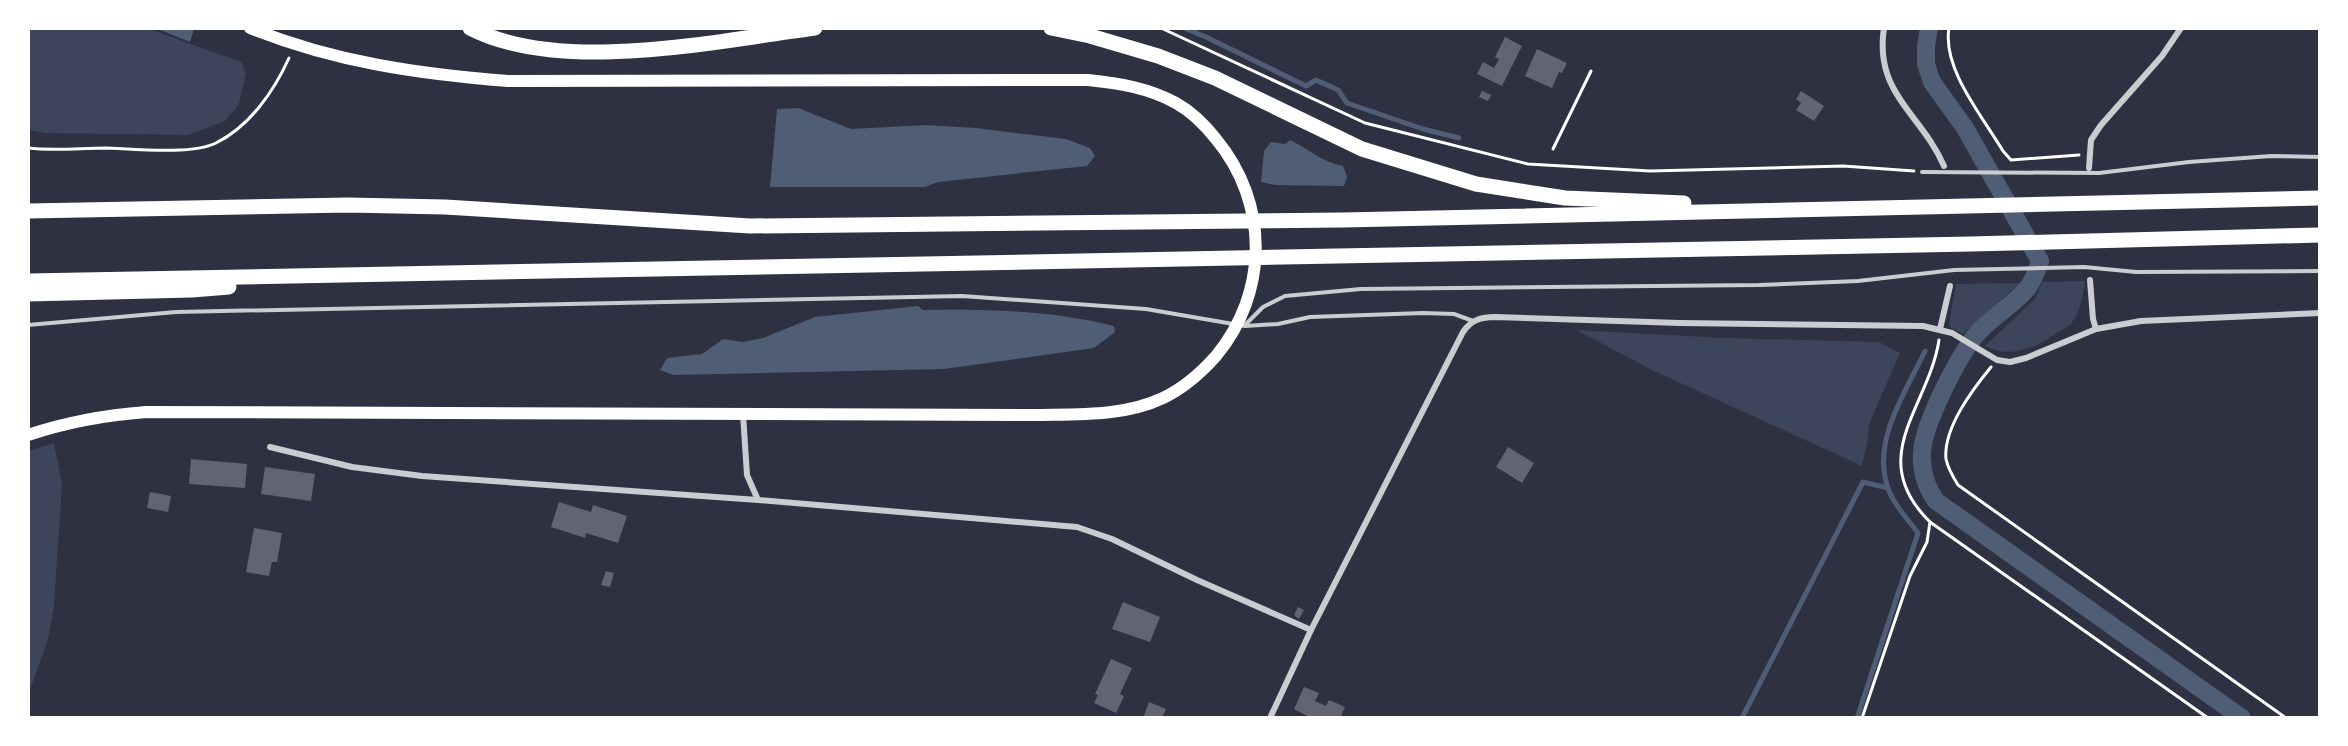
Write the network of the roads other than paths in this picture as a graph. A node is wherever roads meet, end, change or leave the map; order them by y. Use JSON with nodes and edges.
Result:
{"nodes":[{"id":1,"x":250,"y":28,"type":"edge"},
{"id":2,"x":470,"y":28,"type":"edge"},
{"id":3,"x":815,"y":28,"type":"edge"},
{"id":4,"x":1052,"y":28,"type":"edge"},
{"id":5,"x":1884,"y":28,"type":"edge"},
{"id":6,"x":2181,"y":28,"type":"edge"},
{"id":7,"x":2319,"y":157,"type":"edge"},
{"id":8,"x":1944,"y":166,"type":"dead end"},
{"id":9,"x":2089,"y":168,"type":"dead end"},
{"id":10,"x":1922,"y":172,"type":"road end"},
{"id":11,"x":2319,"y":198,"type":"edge"},
{"id":12,"x":1825,"y":208,"type":"junction"},
{"id":13,"x":28,"y":211,"type":"edge"},
{"id":14,"x":2319,"y":235,"type":"edge"},
{"id":15,"x":2319,"y":271,"type":"edge"},
{"id":16,"x":355,"y":276,"type":"junction"},
{"id":17,"x":2090,"y":280,"type":"dead end"},
{"id":18,"x":28,"y":281,"type":"edge"},
{"id":19,"x":1950,"y":286,"type":"dead end"},
{"id":20,"x":28,"y":294,"type":"edge"},
{"id":21,"x":2319,"y":313,"type":"edge"},
{"id":22,"x":1474,"y":321,"type":"junction"},
{"id":23,"x":28,"y":325,"type":"edge"},
{"id":24,"x":1245,"y":326,"type":"junction"},
{"id":25,"x":1940,"y":329,"type":"junction"},
{"id":26,"x":2096,"y":329,"type":"junction"},
{"id":27,"x":742,"y":413,"type":"junction"},
{"id":28,"x":28,"y":435,"type":"edge"},
{"id":29,"x":270,"y":447,"type":"dead end"},
{"id":30,"x":758,"y":500,"type":"junction"},
{"id":31,"x":1311,"y":630,"type":"junction"},
{"id":32,"x":1270,"y":717,"type":"edge"}],
"edges":[{"from":1,"to":27,"type":"main road"},
{"from":2,"to":3,"type":"highway"},
{"from":4,"to":12,"type":"highway"},
{"from":5,"to":8,"type":"street"},
{"from":6,"to":9,"type":"street"},
{"from":7,"to":10,"type":"lane"},
{"from":11,"to":12,"type":"highway"},
{"from":12,"to":13,"type":"highway"},
{"from":14,"to":16,"type":"highway"},
{"from":15,"to":24,"type":"lane"},
{"from":16,"to":18,"type":"highway"},
{"from":16,"to":20,"type":"highway"},
{"from":17,"to":26,"type":"street"},
{"from":19,"to":25,"type":"street"},
{"from":21,"to":26,"type":"street"},
{"from":22,"to":24,"type":"lane"},
{"from":22,"to":25,"type":"street"},
{"from":22,"to":31,"type":"street"},
{"from":23,"to":24,"type":"lane"},
{"from":25,"to":26,"type":"street"},
{"from":27,"to":28,"type":"main road"},
{"from":27,"to":30,"type":"street"},
{"from":29,"to":30,"type":"street"},
{"from":30,"to":31,"type":"street"},
{"from":31,"to":32,"type":"street"}]}
